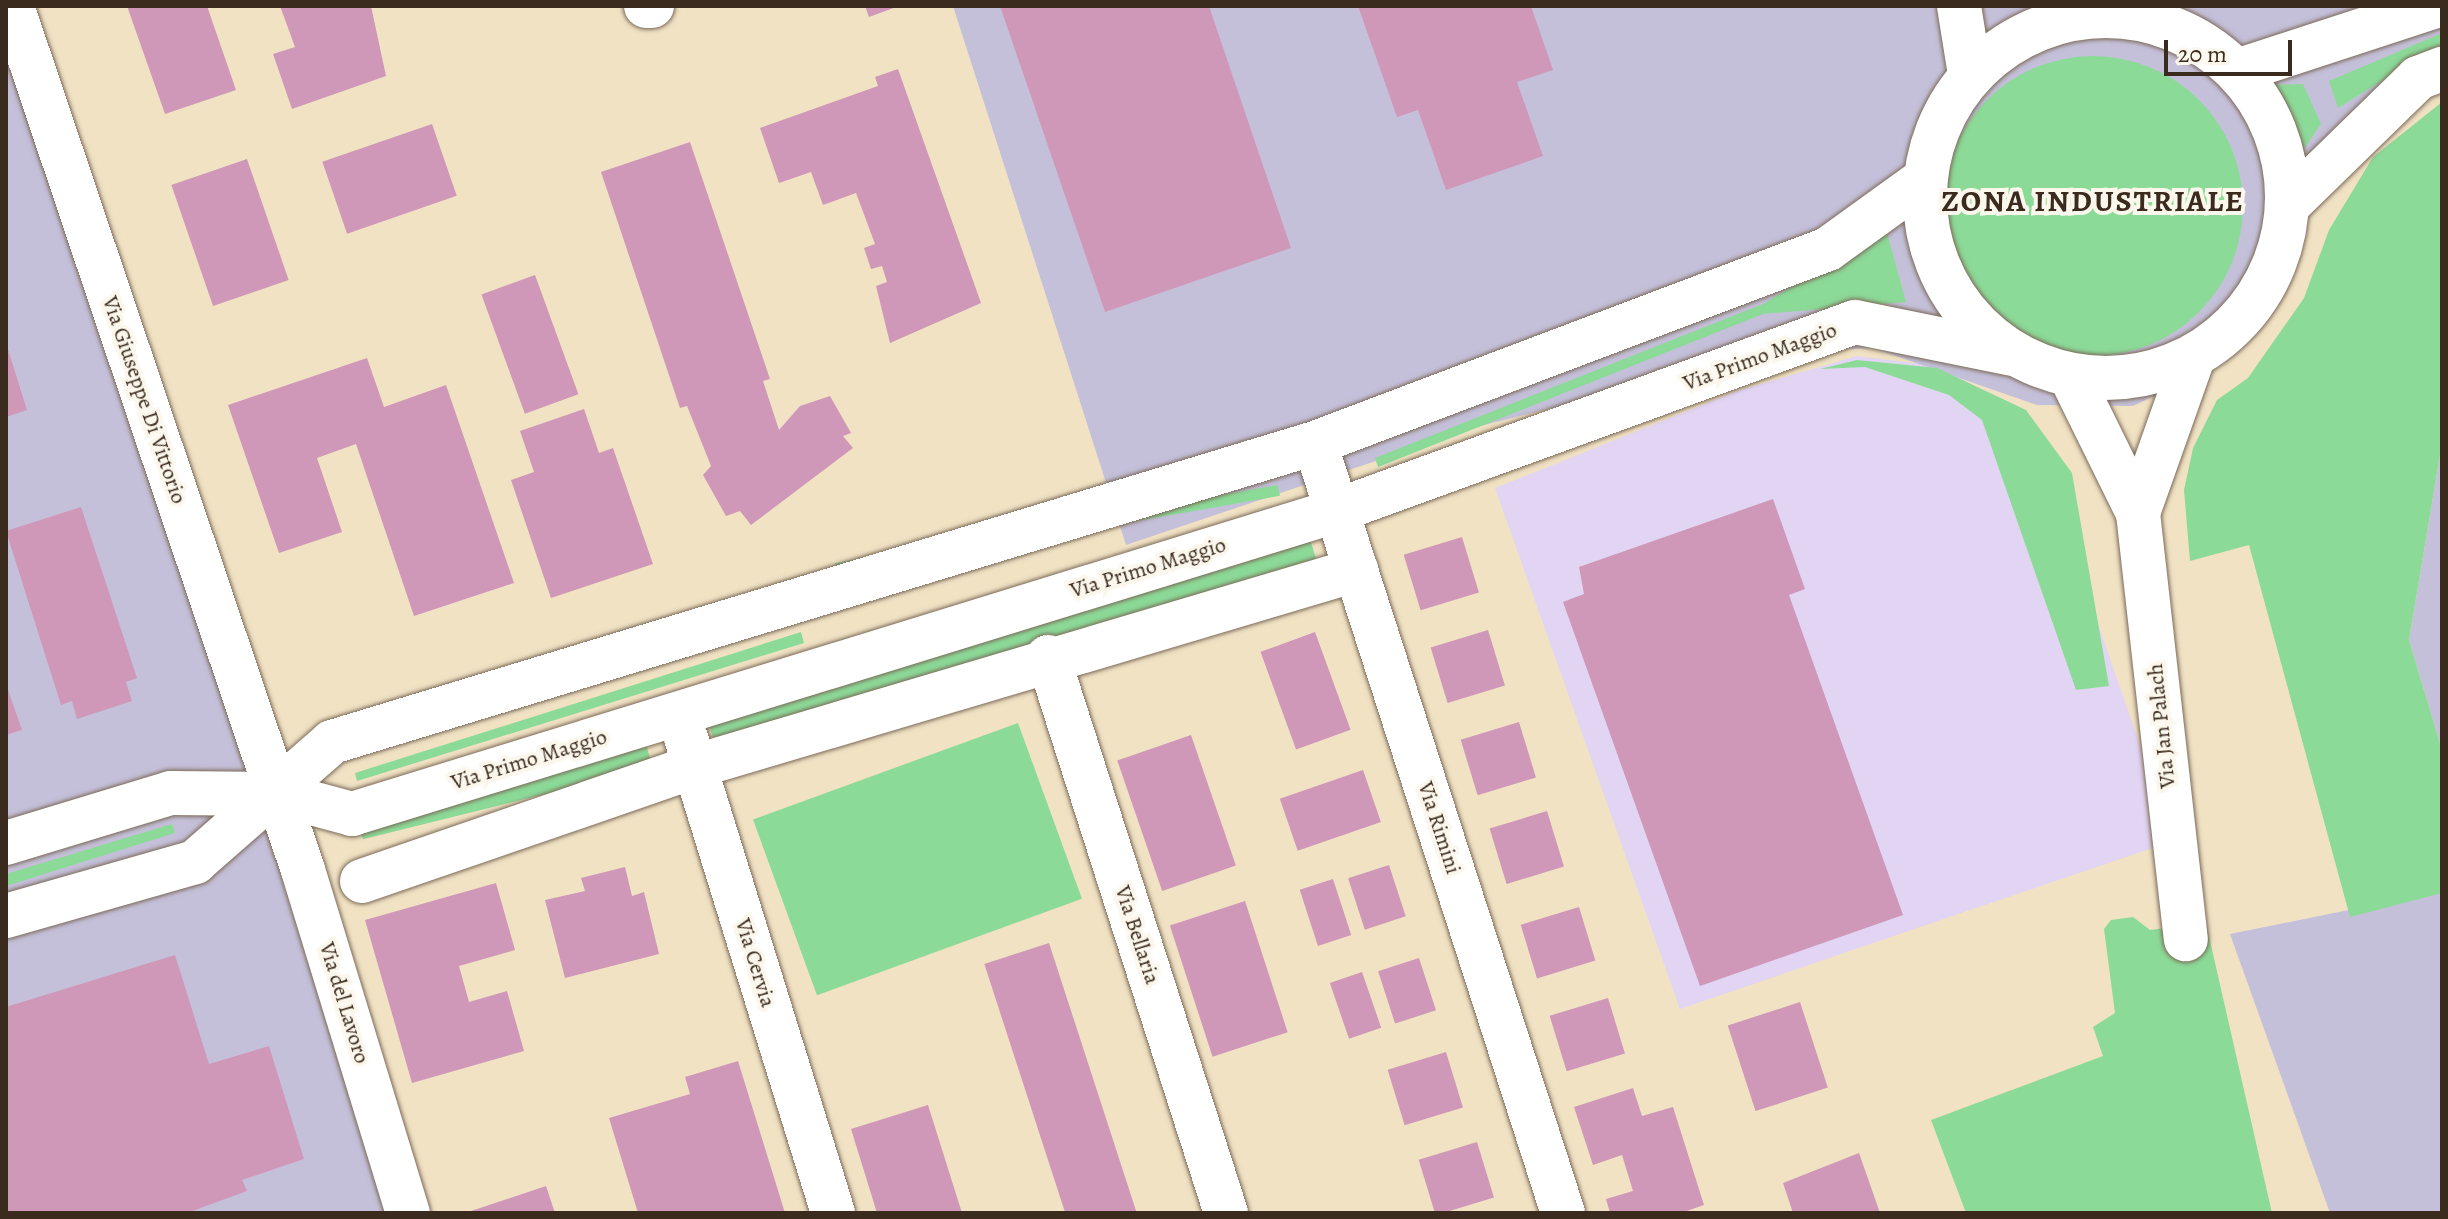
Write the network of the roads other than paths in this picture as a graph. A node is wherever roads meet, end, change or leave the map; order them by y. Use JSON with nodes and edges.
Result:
{"nodes":[{"id":1,"x":12,"y":6,"type":"edge"},
{"id":2,"x":1959,"y":6,"type":"edge"},
{"id":3,"x":2436,"y":6,"type":"edge"},
{"id":4,"x":2044,"y":14,"type":"edge"},
{"id":5,"x":2442,"y":69,"type":"edge"},
{"id":6,"x":2237,"y":71,"type":"junction"},
{"id":7,"x":1970,"y":75,"type":"junction"},
{"id":8,"x":1925,"y":179,"type":"junction"},
{"id":9,"x":2288,"y":205,"type":"junction"},
{"id":10,"x":2012,"y":354,"type":"junction"},
{"id":11,"x":2193,"y":358,"type":"junction"},
{"id":12,"x":2071,"y":377,"type":"junction"},
{"id":13,"x":1315,"y":443,"type":"junction"},
{"id":14,"x":1336,"y":511,"type":"junction"},
{"id":15,"x":2138,"y":513,"type":"junction"},
{"id":16,"x":1356,"y":570,"type":"junction"},
{"id":17,"x":1048,"y":657,"type":"junction"},
{"id":18,"x":680,"y":713,"type":"junction"},
{"id":19,"x":693,"y":767,"type":"junction"},
{"id":20,"x":278,"y":794,"type":"junction"},
{"id":21,"x":6,"y":843,"type":"edge"},
{"id":22,"x":362,"y":881,"type":"dead end"},
{"id":23,"x":6,"y":916,"type":"edge"},
{"id":24,"x":2186,"y":939,"type":"dead end"},
{"id":25,"x":408,"y":1213,"type":"edge"},
{"id":26,"x":833,"y":1213,"type":"edge"},
{"id":27,"x":1226,"y":1213,"type":"edge"},
{"id":28,"x":1563,"y":1213,"type":"edge"}],
"edges":[{"from":1,"to":20,"type":"street","name":"Via Giuseppe Di Vittorio"},
{"from":2,"to":7,"type":"street"},
{"from":3,"to":6,"type":"street"},
{"from":4,"to":6,"type":"street","name":"Via Primo Maggio"},
{"from":4,"to":7,"type":"street","name":"Via Primo Maggio"},
{"from":5,"to":9,"type":"street"},
{"from":6,"to":9,"type":"street","name":"Via Primo Maggio"},
{"from":7,"to":8,"type":"street","name":"Via Primo Maggio"},
{"from":8,"to":10,"type":"street","name":"Via Primo Maggio"},
{"from":8,"to":13,"type":"street"},
{"from":9,"to":11,"type":"street","name":"Via Primo Maggio"},
{"from":10,"to":12,"type":"street","name":"Via Primo Maggio"},
{"from":10,"to":14,"type":"street","name":"Via Primo Maggio"},
{"from":11,"to":12,"type":"street","name":"Via Primo Maggio"},
{"from":11,"to":15,"type":"street","name":"Via Jan Palach"},
{"from":12,"to":15,"type":"street","name":"Via Jan Palach"},
{"from":13,"to":14,"type":"street","name":"Via Rimini"},
{"from":13,"to":20,"type":"street"},
{"from":14,"to":16,"type":"street","name":"Via Rimini"},
{"from":14,"to":18,"type":"street","name":"Via Primo Maggio"},
{"from":15,"to":24,"type":"street","name":"Via Jan Palach"},
{"from":16,"to":17,"type":"street"},
{"from":16,"to":28,"type":"street","name":"Via Rimini"},
{"from":17,"to":19,"type":"street"},
{"from":17,"to":27,"type":"street","name":"Via Bellaria"},
{"from":18,"to":19,"type":"street","name":"Via Cervia"},
{"from":18,"to":20,"type":"street","name":"Via Primo Maggio"},
{"from":19,"to":22,"type":"street"},
{"from":19,"to":26,"type":"street","name":"Via Cervia"},
{"from":20,"to":21,"type":"street","name":"Via Primo Maggio"},
{"from":20,"to":23,"type":"street"},
{"from":20,"to":25,"type":"street","name":"Via del Lavoro"}]}
